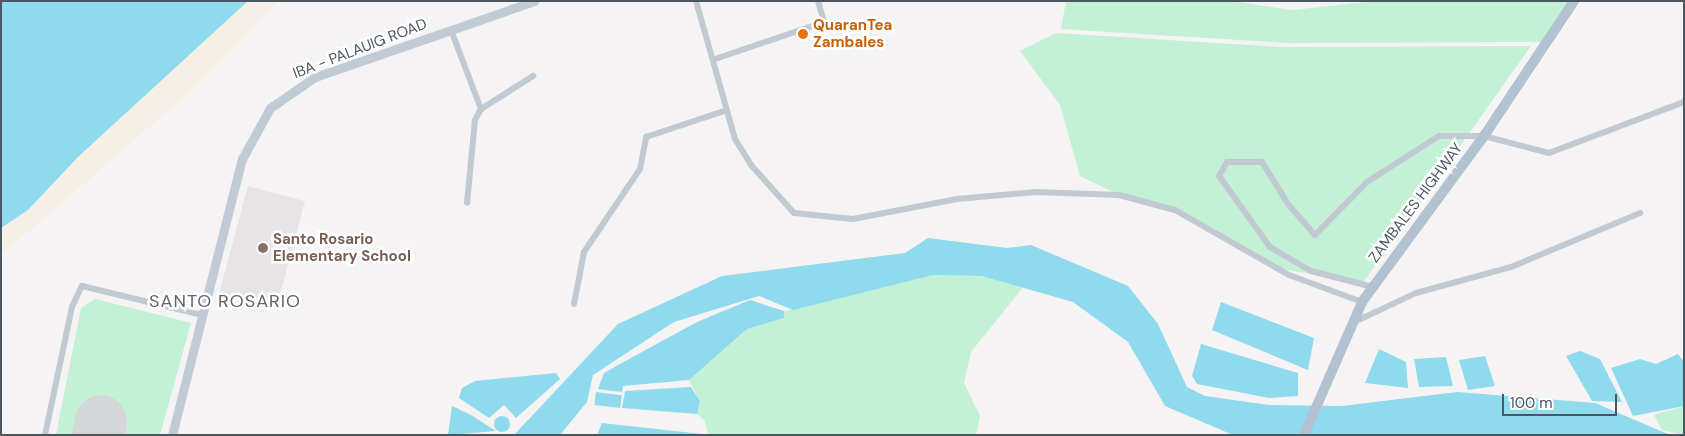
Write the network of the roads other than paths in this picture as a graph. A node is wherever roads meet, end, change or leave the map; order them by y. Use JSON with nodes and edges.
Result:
{"nodes":[{"id":1,"x":534,"y":1,"type":"edge"},
{"id":2,"x":696,"y":1,"type":"edge"},
{"id":3,"x":818,"y":1,"type":"edge"},
{"id":4,"x":1574,"y":1,"type":"edge"},
{"id":5,"x":451,"y":30,"type":"junction"},
{"id":6,"x":715,"y":59,"type":"junction"},
{"id":7,"x":533,"y":76,"type":"dead end"},
{"id":8,"x":1684,"y":102,"type":"edge"},
{"id":9,"x":480,"y":109,"type":"junction"},
{"id":10,"x":727,"y":110,"type":"junction"},
{"id":11,"x":1484,"y":136,"type":"junction"},
{"id":12,"x":467,"y":203,"type":"dead end"},
{"id":13,"x":1640,"y":213,"type":"dead end"},
{"id":14,"x":1373,"y":287,"type":"junction"},
{"id":15,"x":1362,"y":302,"type":"junction"},
{"id":16,"x":574,"y":304,"type":"dead end"},
{"id":17,"x":202,"y":315,"type":"junction"},
{"id":18,"x":1351,"y":323,"type":"junction"},
{"id":19,"x":45,"y":435,"type":"edge"},
{"id":20,"x":172,"y":435,"type":"edge"},
{"id":21,"x":1304,"y":435,"type":"edge"}],
"edges":[{"from":1,"to":5,"type":"main road","name":"IBA - PALAUIG ROAD"},
{"from":2,"to":6,"type":"street"},
{"from":3,"to":6,"type":"street"},
{"from":4,"to":11,"type":"main road","name":"ZAMBALES HIGHWAY"},
{"from":5,"to":9,"type":"street"},
{"from":5,"to":17,"type":"main road","name":"IBA - PALAUIG ROAD"},
{"from":6,"to":10,"type":"street"},
{"from":7,"to":9,"type":"street"},
{"from":8,"to":11,"type":"street"},
{"from":9,"to":12,"type":"street"},
{"from":10,"to":15,"type":"street"},
{"from":10,"to":16,"type":"street"},
{"from":11,"to":14,"type":"main road","name":"ZAMBALES HIGHWAY"},
{"from":11,"to":14,"type":"street"},
{"from":13,"to":18,"type":"street"},
{"from":14,"to":15,"type":"main road","name":"ZAMBALES HIGHWAY"},
{"from":15,"to":18,"type":"main road","name":"ZAMBALES HIGHWAY"},
{"from":17,"to":19,"type":"street"},
{"from":17,"to":20,"type":"main road","name":"IBA - PALAUIG ROAD"},
{"from":18,"to":21,"type":"main road","name":"ZAMBALES HIGHWAY"}]}
